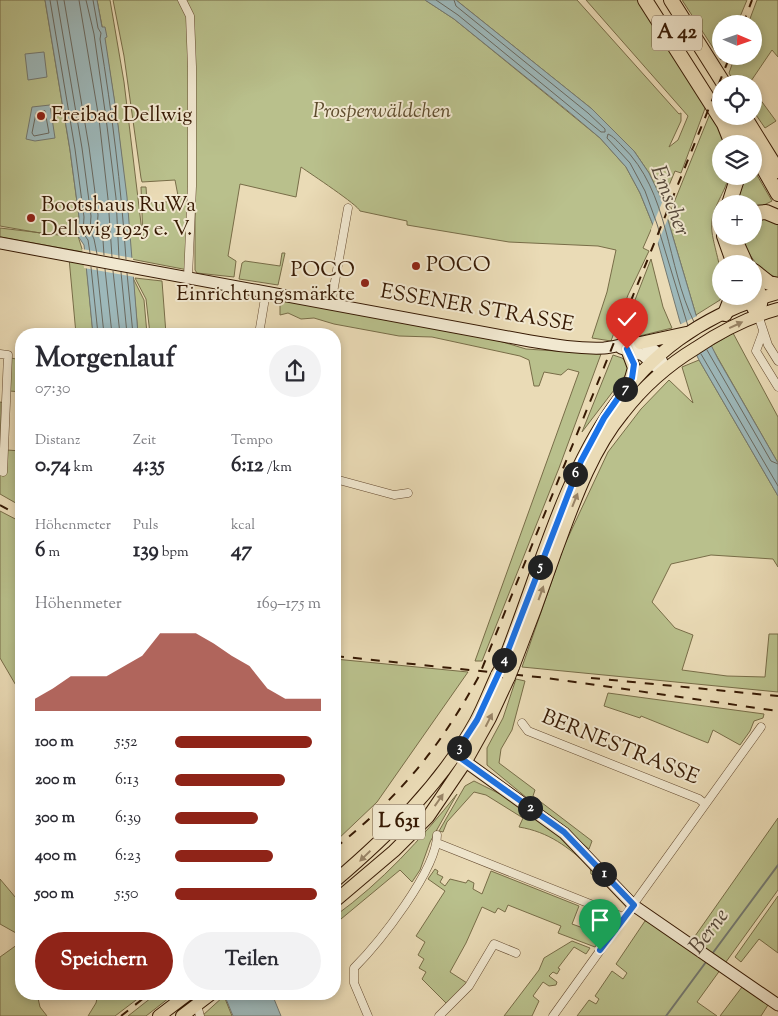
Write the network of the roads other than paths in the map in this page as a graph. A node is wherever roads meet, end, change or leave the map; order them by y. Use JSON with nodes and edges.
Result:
{"nodes":[{"id":1,"x":182,"y":0,"type":"edge"},
{"id":2,"x":645,"y":0,"type":"edge"},
{"id":3,"x":655,"y":0,"type":"edge"},
{"id":4,"x":672,"y":0,"type":"edge"},
{"id":5,"x":718,"y":75,"type":"edge"},
{"id":6,"x":712,"y":88,"type":"edge"},
{"id":7,"x":750,"y":125,"type":"edge"},
{"id":8,"x":728,"y":135,"type":"edge"},
{"id":9,"x":762,"y":166,"type":"edge"},
{"id":10,"x":778,"y":171,"type":"edge"},
{"id":11,"x":778,"y":194,"type":"edge"},
{"id":12,"x":348,"y":208,"type":"dead end"},
{"id":13,"x":762,"y":212,"type":"edge"},
{"id":14,"x":778,"y":217,"type":"edge"},
{"id":15,"x":0,"y":243,"type":"edge"},
{"id":16,"x":762,"y":277,"type":"edge"},
{"id":17,"x":188,"y":278,"type":"junction"},
{"id":18,"x":778,"y":285,"type":"edge"},
{"id":19,"x":266,"y":292,"type":"junction"},
{"id":20,"x":778,"y":293,"type":"edge"},
{"id":21,"x":762,"y":297,"type":"edge"},
{"id":22,"x":331,"y":304,"type":"junction"},
{"id":23,"x":728,"y":305,"type":"edge"},
{"id":24,"x":742,"y":305,"type":"edge"},
{"id":25,"x":755,"y":305,"type":"edge"},
{"id":26,"x":778,"y":309,"type":"edge"},
{"id":27,"x":725,"y":314,"type":"junction"},
{"id":28,"x":758,"y":315,"type":"junction"},
{"id":29,"x":260,"y":328,"type":"edge"},
{"id":30,"x":763,"y":332,"type":"junction"},
{"id":31,"x":676,"y":338,"type":"junction"},
{"id":32,"x":640,"y":342,"type":"junction"},
{"id":33,"x":622,"y":348,"type":"junction"},
{"id":34,"x":0,"y":354,"type":"edge"},
{"id":35,"x":655,"y":358,"type":"junction"},
{"id":36,"x":778,"y":361,"type":"edge"},
{"id":37,"x":662,"y":372,"type":"junction"},
{"id":38,"x":628,"y":386,"type":"junction"},
{"id":39,"x":778,"y":387,"type":"edge"},
{"id":40,"x":3,"y":472,"type":"dead end"},
{"id":41,"x":341,"y":481,"type":"edge"},
{"id":42,"x":408,"y":493,"type":"dead end"},
{"id":43,"x":505,"y":671,"type":"junction"},
{"id":44,"x":522,"y":722,"type":"dead end"},
{"id":45,"x":761,"y":727,"type":"dead end"},
{"id":46,"x":461,"y":758,"type":"junction"},
{"id":47,"x":705,"y":804,"type":"junction"},
{"id":48,"x":341,"y":875,"type":"edge"},
{"id":49,"x":341,"y":896,"type":"edge"},
{"id":50,"x":634,"y":905,"type":"junction"},
{"id":51,"x":623,"y":917,"type":"junction"},
{"id":52,"x":516,"y":954,"type":"dead end"},
{"id":53,"x":180,"y":1000,"type":"edge"},
{"id":54,"x":206,"y":1000,"type":"edge"},
{"id":55,"x":778,"y":1005,"type":"edge"},
{"id":56,"x":198,"y":1010,"type":"edge"},
{"id":57,"x":159,"y":1016,"type":"edge"},
{"id":58,"x":182,"y":1016,"type":"edge"},
{"id":59,"x":368,"y":1016,"type":"edge"},
{"id":60,"x":439,"y":1016,"type":"edge"},
{"id":61,"x":553,"y":1016,"type":"edge"}],
"edges":[{"from":1,"to":17,"type":"street"},
{"from":2,"to":8,"type":"highway"},
{"from":3,"to":6,"type":"highway","number":"A 42"},
{"from":4,"to":5,"type":"highway","number":"A 42"},
{"from":7,"to":10,"type":"highway"},
{"from":9,"to":11,"type":"highway"},
{"from":12,"to":22,"type":"street"},
{"from":13,"to":14,"type":"highway"},
{"from":15,"to":17,"type":"main road","name":"ESSENER STRASSE"},
{"from":16,"to":18,"type":"highway"},
{"from":17,"to":19,"type":"main road","name":"ESSENER STRASSE"},
{"from":19,"to":22,"type":"main road","name":"ESSENER STRASSE"},
{"from":19,"to":29,"type":"street"},
{"from":20,"to":21,"type":"main road"},
{"from":22,"to":33,"type":"main road","name":"ESSENER STRASSE"},
{"from":23,"to":27,"type":"highway"},
{"from":24,"to":27,"type":"main road"},
{"from":25,"to":28,"type":"highway"},
{"from":26,"to":28,"type":"main road","number":"L 631"},
{"from":27,"to":31,"type":"main road"},
{"from":28,"to":30,"type":"street"},
{"from":37,"to":28,"type":"main road","number":"L 631","one_way":true},
{"from":30,"to":36,"type":"street"},
{"from":30,"to":39,"type":"street"},
{"from":31,"to":32,"type":"main road"},
{"from":31,"to":35,"type":"main road","number":"L 631"},
{"from":32,"to":33,"type":"main road","name":"ESSENER STRASSE"},
{"from":32,"to":35,"type":"main road"},
{"from":33,"to":35,"type":"main road","name":"ESSENER STRASSE"},
{"from":33,"to":38,"type":"main road"},
{"from":34,"to":40,"type":"street"},
{"from":35,"to":37,"type":"main road"},
{"from":35,"to":38,"type":"main road","number":"L 631"},
{"from":43,"to":37,"type":"main road","number":"L 631","one_way":true},
{"from":38,"to":43,"type":"main road","number":"L 631"},
{"from":41,"to":42,"type":"street"},
{"from":43,"to":46,"type":"main road","number":"L 631"},
{"from":44,"to":47,"type":"street","name":"BERNESTRASSE"},
{"from":45,"to":47,"type":"street"},
{"from":46,"to":48,"type":"main road","number":"L 631","one_way":true},
{"from":49,"to":46,"type":"main road","number":"L 631","one_way":true},
{"from":46,"to":50,"type":"main road"},
{"from":47,"to":50,"type":"street"},
{"from":50,"to":51,"type":"street"},
{"from":50,"to":55,"type":"main road"},
{"from":51,"to":59,"type":"street"},
{"from":51,"to":61,"type":"street"},
{"from":52,"to":60,"type":"street"},
{"from":53,"to":57,"type":"main road"},
{"from":54,"to":56,"type":"main road"},
{"from":56,"to":58,"type":"main road"}]}
